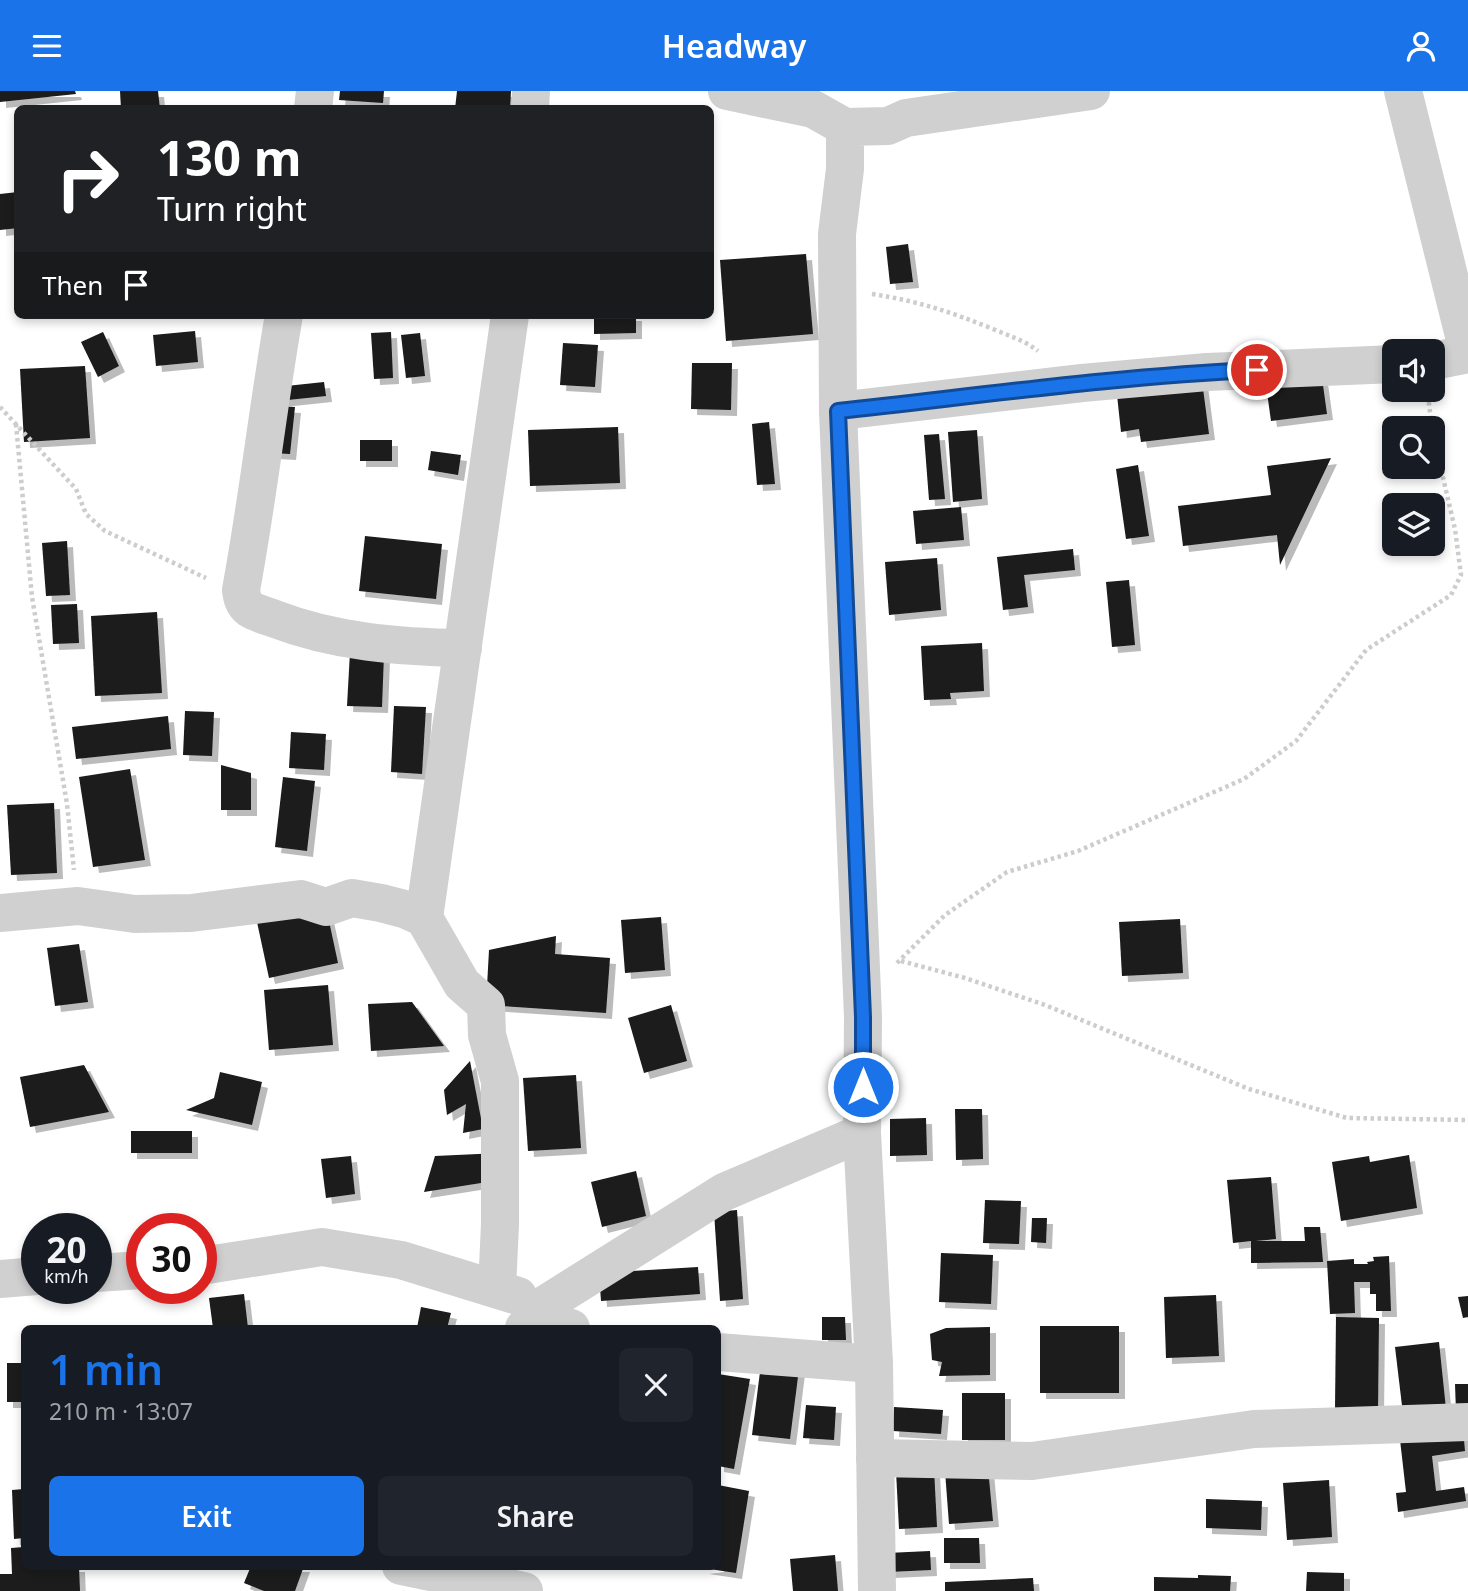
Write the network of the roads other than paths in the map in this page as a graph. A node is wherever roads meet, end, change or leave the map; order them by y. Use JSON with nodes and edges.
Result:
{"nodes":[{"id":1,"x":727,"y":91,"type":"edge"},
{"id":2,"x":1091,"y":91,"type":"edge"},
{"id":3,"x":1403,"y":91,"type":"edge"},
{"id":4,"x":828,"y":109,"type":"edge"},
{"id":5,"x":283,"y":319,"type":"edge"},
{"id":6,"x":509,"y":319,"type":"edge"},
{"id":7,"x":1468,"y":353,"type":"edge"},
{"id":8,"x":1445,"y":358,"type":"edge"},
{"id":9,"x":1382,"y":365,"type":"edge"},
{"id":10,"x":838,"y":411,"type":"junction"},
{"id":11,"x":463,"y":648,"type":"junction"},
{"id":12,"x":0,"y":913,"type":"edge"},
{"id":13,"x":424,"y":919,"type":"junction"},
{"id":14,"x":862,"y":1133,"type":"junction"},
{"id":15,"x":217,"y":1263,"type":"edge"},
{"id":16,"x":21,"y":1277,"type":"edge"},
{"id":17,"x":0,"y":1279,"type":"edge"},
{"id":18,"x":497,"y":1289,"type":"junction"},
{"id":19,"x":543,"y":1320,"type":"edge"},
{"id":20,"x":721,"y":1352,"type":"edge"},
{"id":21,"x":874,"y":1364,"type":"junction"},
{"id":22,"x":1468,"y":1422,"type":"edge"},
{"id":23,"x":875,"y":1458,"type":"junction"},
{"id":24,"x":398,"y":1570,"type":"edge"},
{"id":25,"x":419,"y":1570,"type":"edge"},
{"id":26,"x":392,"y":1591,"type":"edge"},
{"id":27,"x":524,"y":1591,"type":"edge"},
{"id":28,"x":877,"y":1591,"type":"edge"}],
"edges":[{"from":1,"to":4,"type":"street"},
{"from":2,"to":4,"type":"street"},
{"from":3,"to":7,"type":"street"},
{"from":4,"to":10,"type":"street"},
{"from":5,"to":11,"type":"street"},
{"from":6,"to":11,"type":"street"},
{"from":7,"to":8,"type":"street"},
{"from":9,"to":10,"type":"street"},
{"from":10,"to":14,"type":"street"},
{"from":11,"to":13,"type":"street"},
{"from":12,"to":13,"type":"street"},
{"from":13,"to":18,"type":"street"},
{"from":14,"to":19,"type":"street"},
{"from":14,"to":21,"type":"street"},
{"from":15,"to":18,"type":"street"},
{"from":16,"to":17,"type":"street"},
{"from":18,"to":19,"type":"street"},
{"from":20,"to":21,"type":"street"},
{"from":21,"to":23,"type":"street"},
{"from":22,"to":23,"type":"street"},
{"from":23,"to":28,"type":"street"},
{"from":24,"to":26,"type":"street"},
{"from":25,"to":27,"type":"street"}]}
